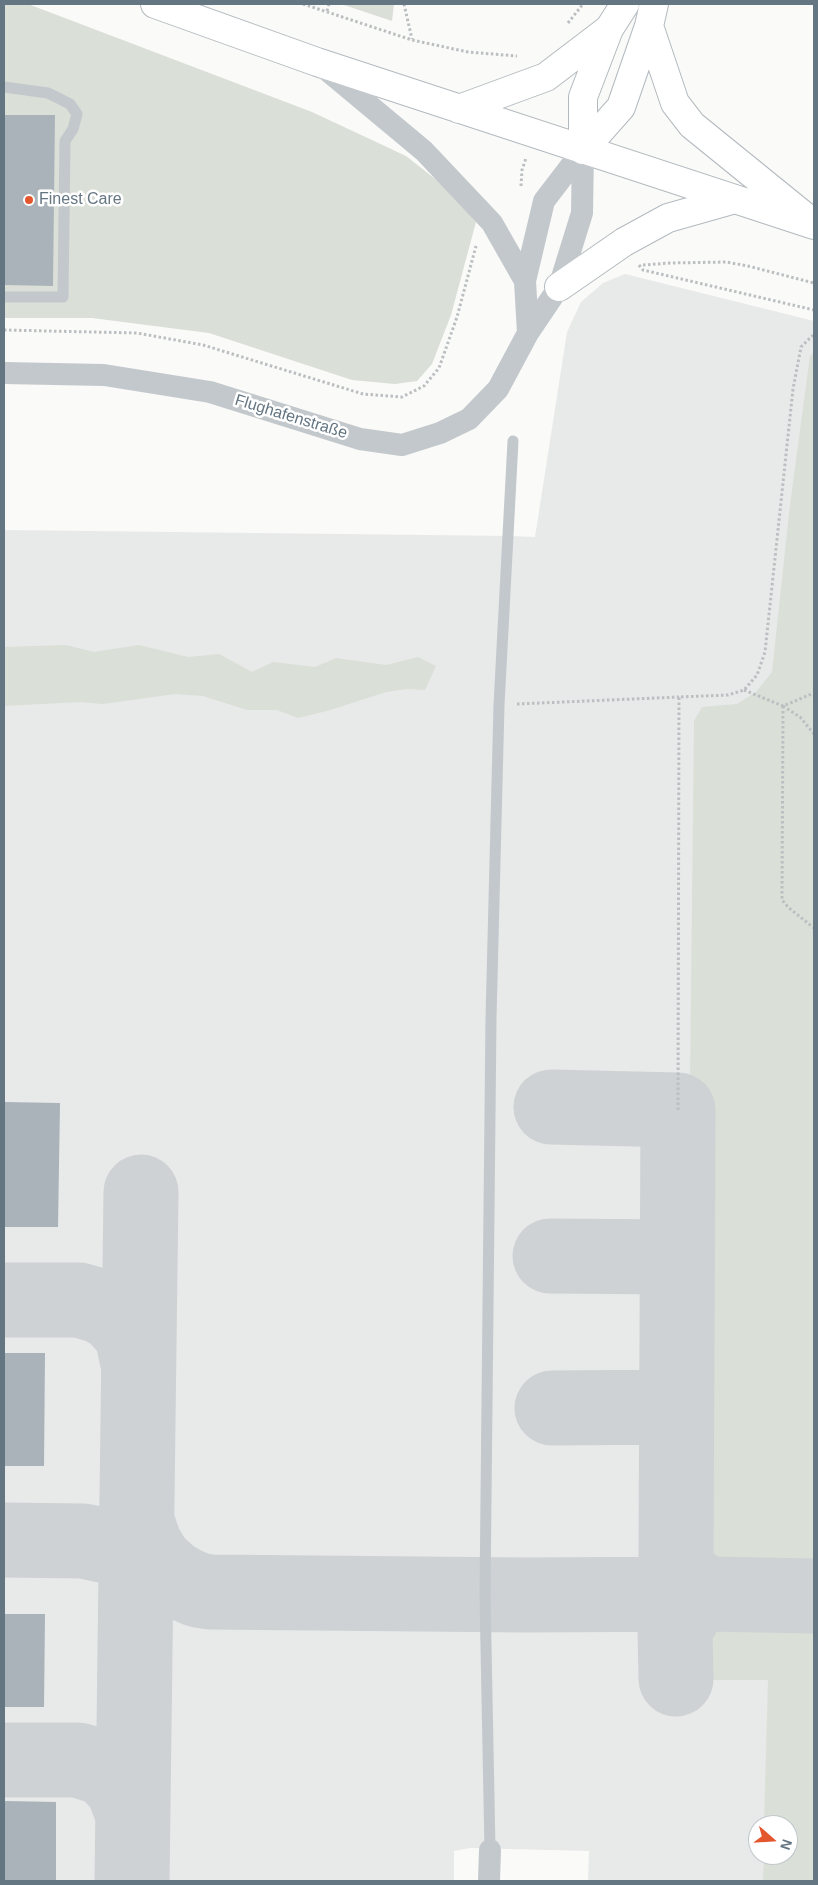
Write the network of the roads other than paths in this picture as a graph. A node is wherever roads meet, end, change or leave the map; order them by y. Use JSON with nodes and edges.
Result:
{"nodes":[{"id":1,"x":155,"y":4,"type":"edge"},
{"id":2,"x":625,"y":4,"type":"edge"},
{"id":3,"x":652,"y":15,"type":"edge"},
{"id":4,"x":609,"y":29,"type":"junction"},
{"id":5,"x":317,"y":62,"type":"junction"},
{"id":6,"x":4,"y":87,"type":"edge"},
{"id":7,"x":459,"y":110,"type":"junction"},
{"id":8,"x":583,"y":150,"type":"junction"},
{"id":9,"x":735,"y":200,"type":"junction"},
{"id":10,"x":814,"y":224,"type":"edge"},
{"id":11,"x":525,"y":281,"type":"junction"},
{"id":12,"x":559,"y":287,"type":"junction"},
{"id":13,"x":4,"y":297,"type":"edge"},
{"id":14,"x":528,"y":333,"type":"junction"},
{"id":15,"x":4,"y":373,"type":"edge"},
{"id":16,"x":513,"y":441,"type":"dead end"},
{"id":17,"x":490,"y":1850,"type":"joint"},
{"id":18,"x":489,"y":1881,"type":"edge"}],
"edges":[{"from":1,"to":5,"type":"main road"},
{"from":2,"to":4,"type":"main road"},
{"from":3,"to":8,"type":"main road"},
{"from":3,"to":10,"type":"main road"},
{"from":4,"to":7,"type":"main road"},
{"from":4,"to":8,"type":"main road"},
{"from":5,"to":7,"type":"main road"},
{"from":5,"to":11,"type":"street"},
{"from":6,"to":13,"type":"lane"},
{"from":7,"to":8,"type":"main road"},
{"from":8,"to":9,"type":"main road"},
{"from":8,"to":11,"type":"street"},
{"from":8,"to":12,"type":"street","name":"Flughafenstraße"},
{"from":9,"to":10,"type":"main road"},
{"from":9,"to":12,"type":"main road"},
{"from":11,"to":14,"type":"street"},
{"from":12,"to":14,"type":"street","name":"Flughafenstraße"},
{"from":14,"to":15,"type":"street","name":"Flughafenstraße"},
{"from":16,"to":17,"type":"lane"},
{"from":17,"to":18,"type":"street"}]}
